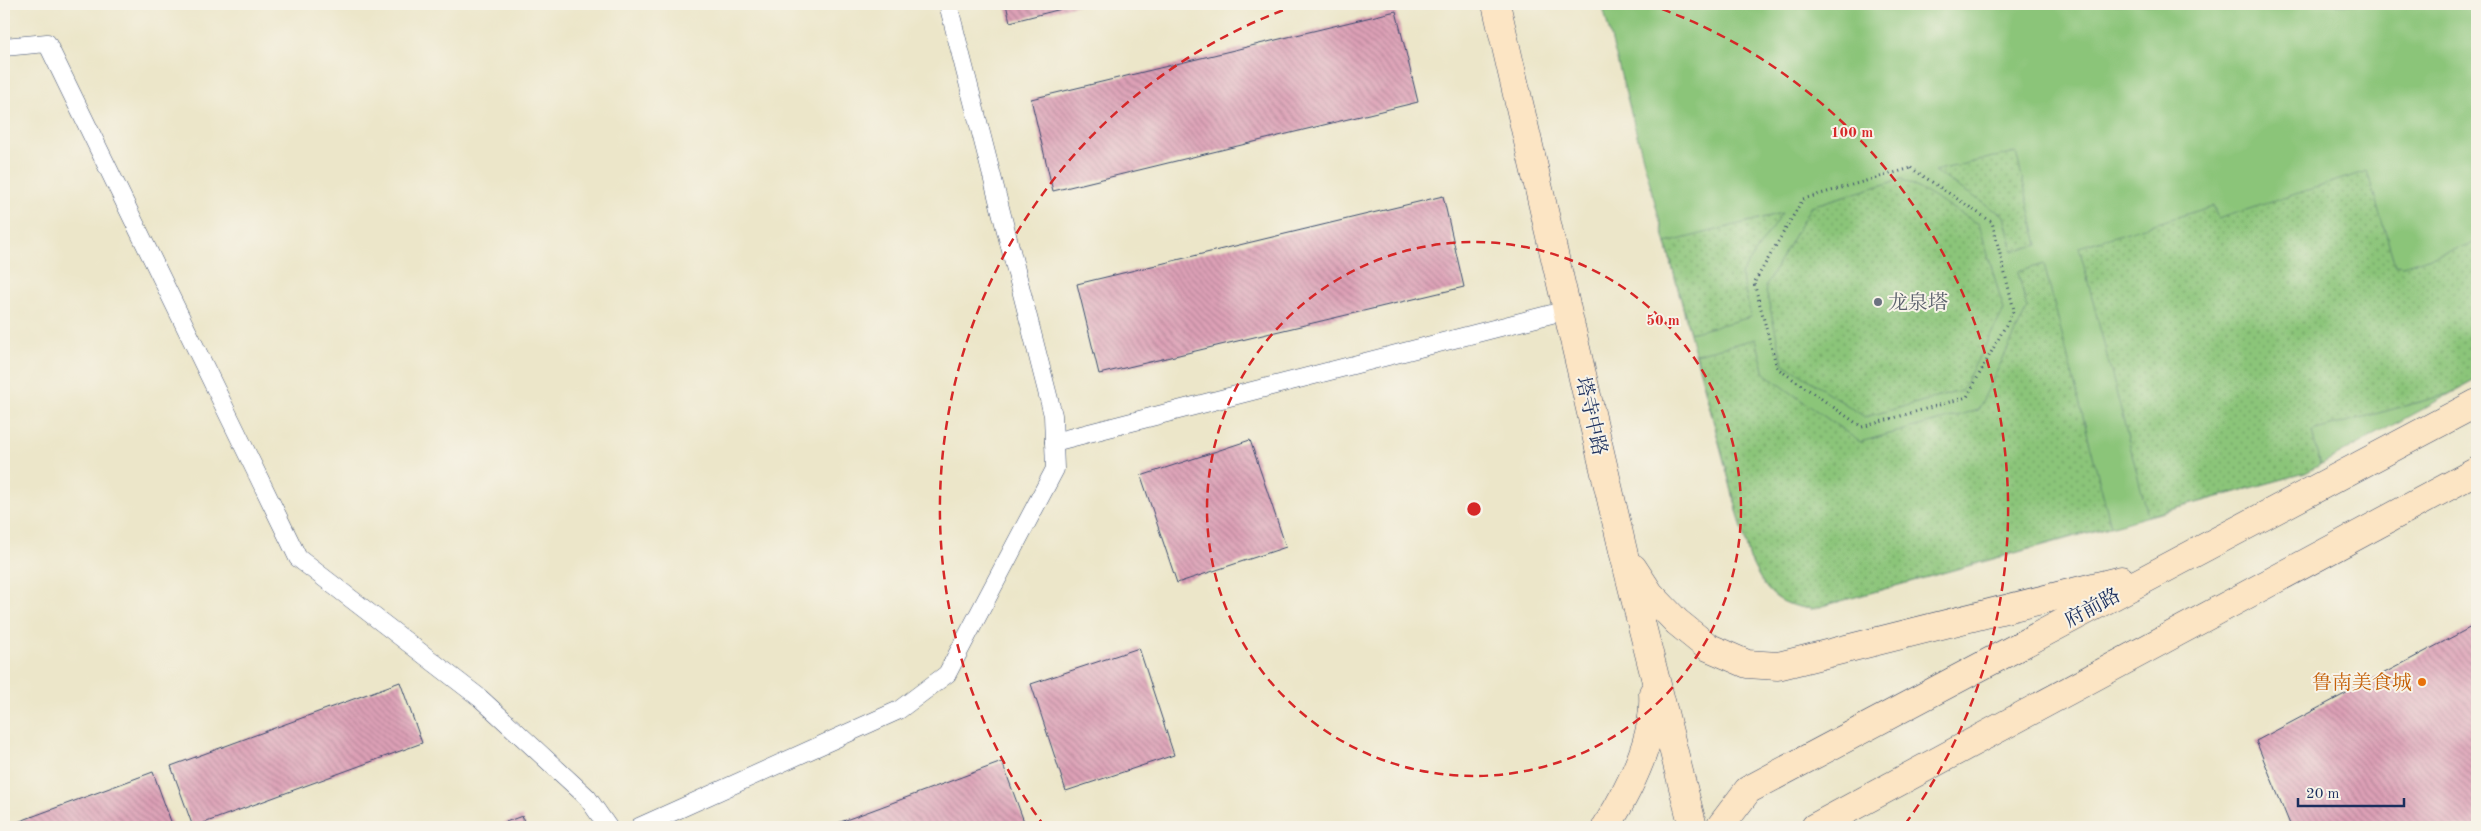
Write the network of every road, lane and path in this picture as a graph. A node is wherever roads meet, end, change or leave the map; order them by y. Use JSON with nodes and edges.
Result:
{"nodes":[{"id":1,"x":948,"y":4,"type":"edge"},
{"id":2,"x":1496,"y":4,"type":"edge"},
{"id":3,"x":4,"y":47,"type":"edge"},
{"id":4,"x":1754,"y":283,"type":"joint"},
{"id":5,"x":1567,"y":310,"type":"junction"},
{"id":6,"x":2477,"y":403,"type":"edge"},
{"id":7,"x":1054,"y":442,"type":"junction"},
{"id":8,"x":2477,"y":472,"type":"edge"},
{"id":9,"x":1624,"y":555,"type":"junction"},
{"id":10,"x":2164,"y":569,"type":"junction"},
{"id":11,"x":1650,"y":656,"type":"junction"},
{"id":12,"x":608,"y":827,"type":"edge"},
{"id":13,"x":639,"y":827,"type":"edge"},
{"id":14,"x":1606,"y":827,"type":"edge"},
{"id":15,"x":1693,"y":827,"type":"edge"},
{"id":16,"x":1720,"y":827,"type":"edge"},
{"id":17,"x":1814,"y":827,"type":"edge"}],
"edges":[{"from":1,"to":7,"type":"lane"},
{"from":2,"to":5,"type":"main road","name":"塔寺中路"},
{"from":3,"to":12,"type":"lane"},
{"from":4,"to":4,"type":"path"},
{"from":5,"to":7,"type":"lane"},
{"from":5,"to":9,"type":"main road","name":"塔寺中路"},
{"from":6,"to":10,"type":"main road","name":"府前路"},
{"from":7,"to":13,"type":"lane"},
{"from":8,"to":17,"type":"main road"},
{"from":9,"to":10,"type":"main road"},
{"from":9,"to":11,"type":"main road","name":"塔寺中路"},
{"from":10,"to":16,"type":"main road","name":"府前路"},
{"from":11,"to":14,"type":"main road"},
{"from":11,"to":15,"type":"main road","name":"塔寺中路"}]}
